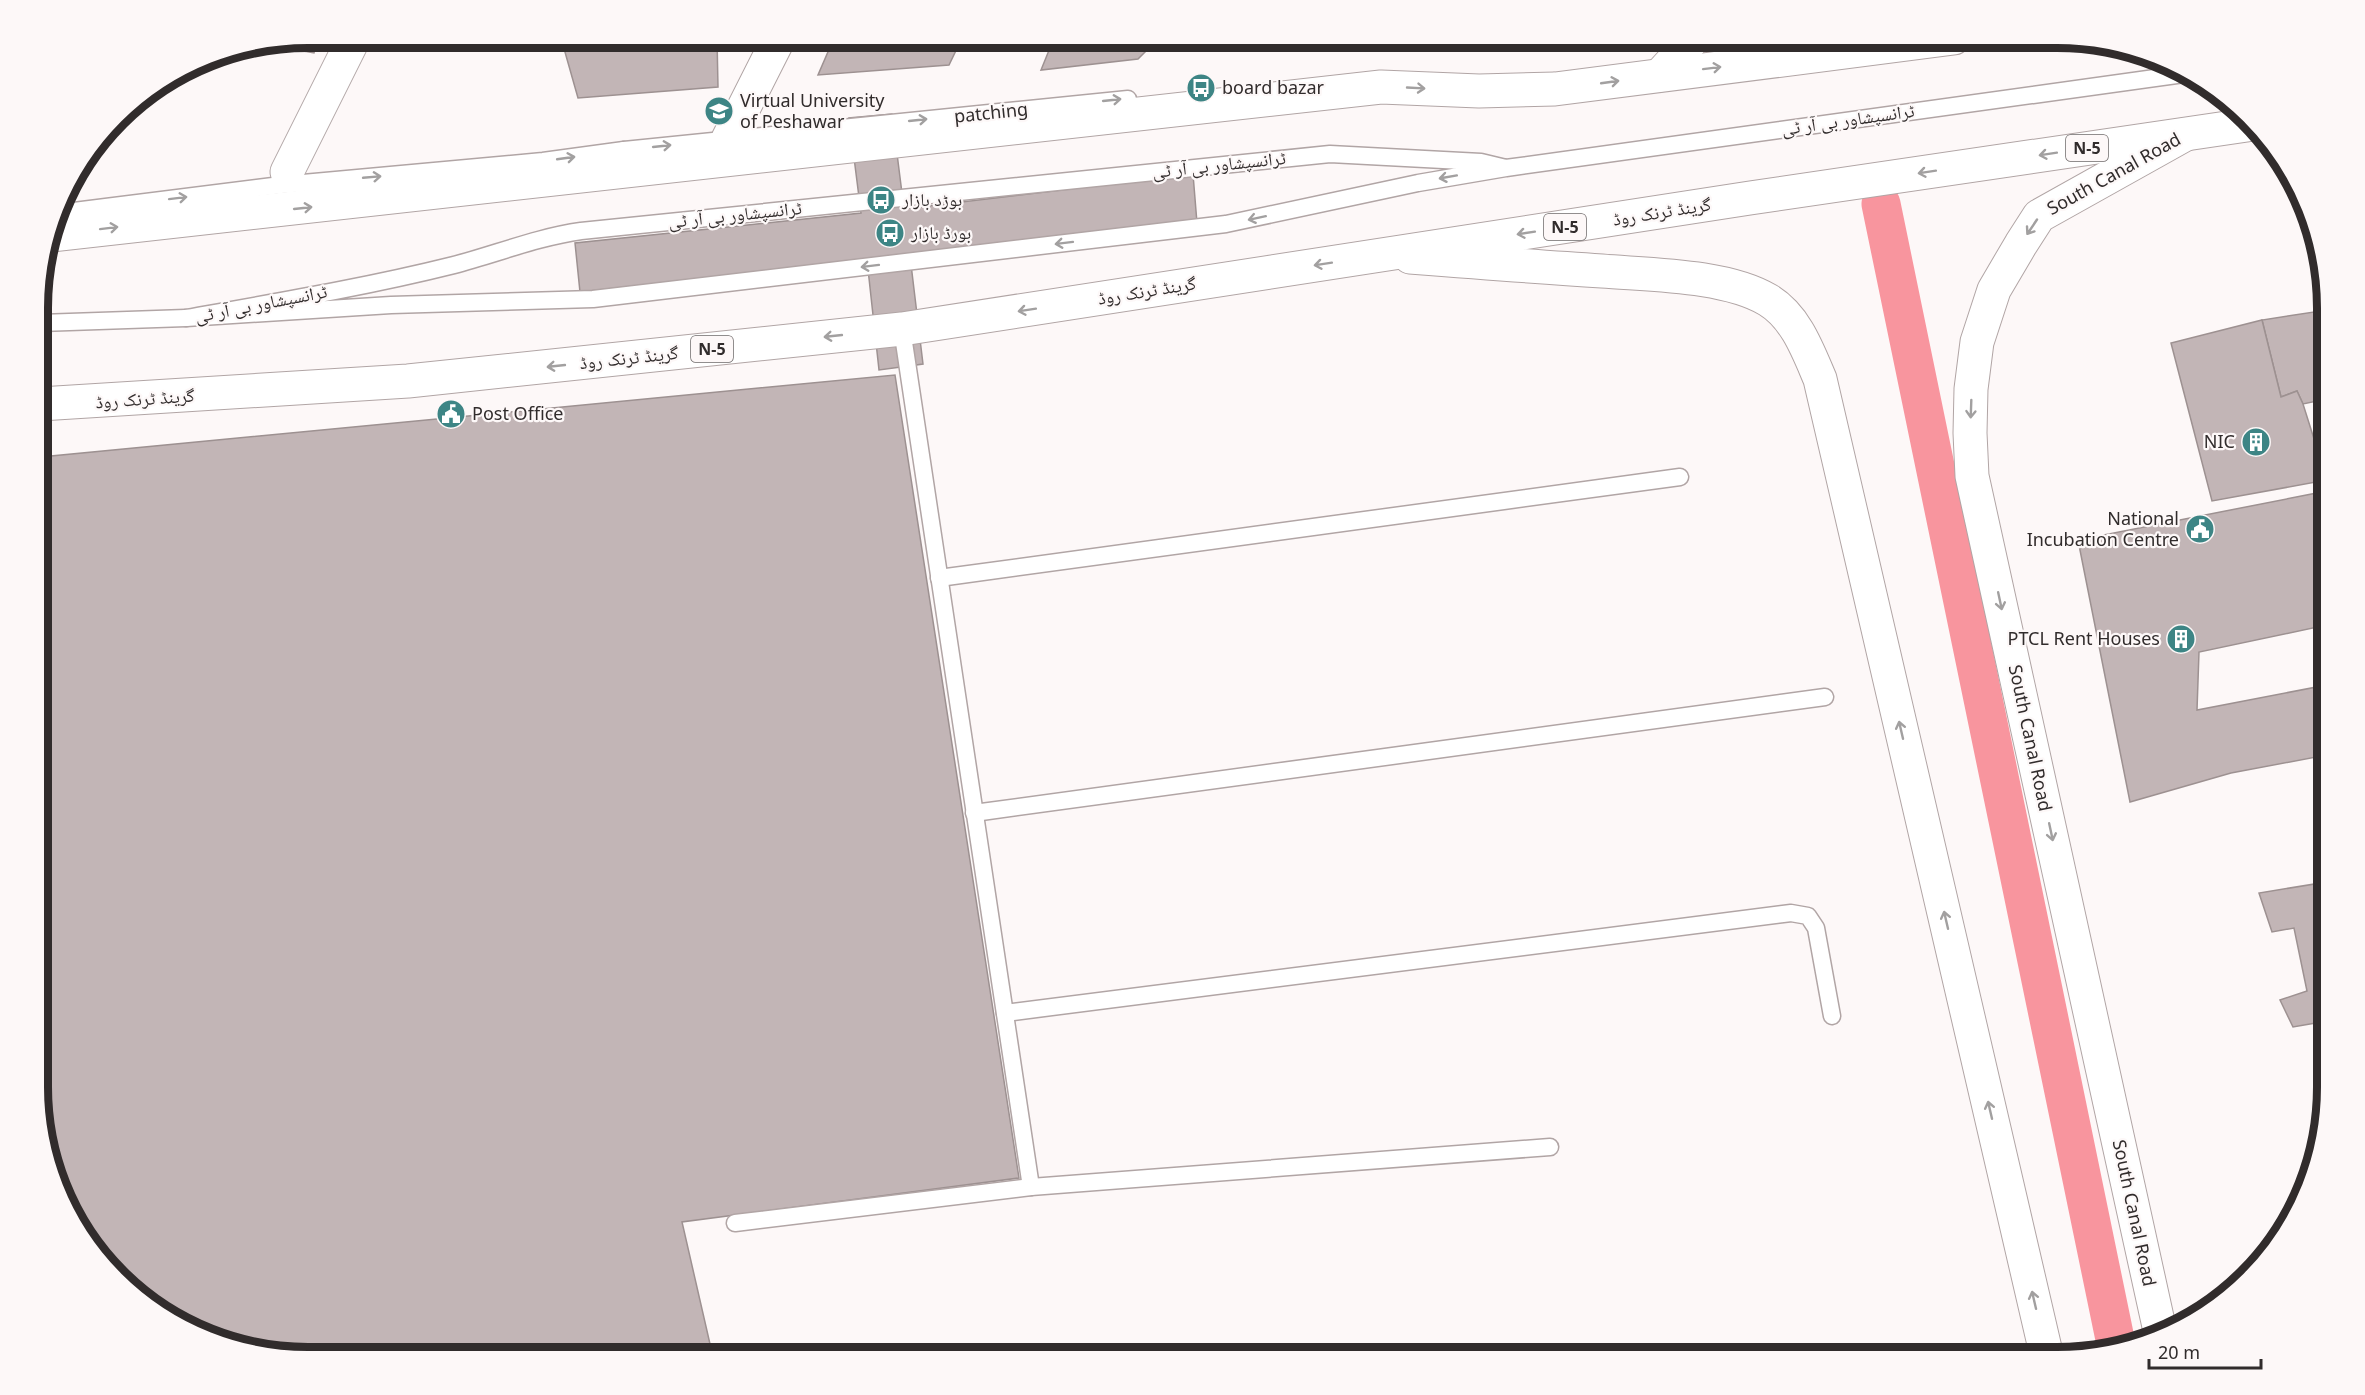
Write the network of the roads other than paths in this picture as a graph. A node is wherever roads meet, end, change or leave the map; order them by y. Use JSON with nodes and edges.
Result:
{"nodes":[{"id":1,"x":349,"y":48,"type":"edge"},
{"id":2,"x":774,"y":48,"type":"edge"},
{"id":3,"x":1874,"y":48,"type":"edge"},
{"id":4,"x":1678,"y":56,"type":"edge"},
{"id":5,"x":1378,"y":74,"type":"dead end"},
{"id":6,"x":2173,"y":76,"type":"edge"},
{"id":7,"x":2242,"y":126,"type":"edge"},
{"id":8,"x":2188,"y":132,"type":"junction"},
{"id":9,"x":729,"y":139,"type":"junction"},
{"id":10,"x":624,"y":161,"type":"junction"},
{"id":11,"x":1506,"y":168,"type":"junction"},
{"id":12,"x":286,"y":172,"type":"dead end"},
{"id":13,"x":67,"y":212,"type":"edge"},
{"id":14,"x":59,"y":234,"type":"edge"},
{"id":15,"x":1381,"y":255,"type":"junction"},
{"id":16,"x":186,"y":318,"type":"junction"},
{"id":17,"x":48,"y":323,"type":"edge"},
{"id":18,"x":902,"y":329,"type":"junction"},
{"id":19,"x":48,"y":404,"type":"edge"},
{"id":20,"x":1680,"y":477,"type":"dead end"},
{"id":21,"x":939,"y":578,"type":"junction"},
{"id":22,"x":1825,"y":697,"type":"dead end"},
{"id":23,"x":974,"y":813,"type":"junction"},
{"id":24,"x":1005,"y":1013,"type":"junction"},
{"id":25,"x":1832,"y":1016,"type":"dead end"},
{"id":26,"x":1550,"y":1148,"type":"dead end"},
{"id":27,"x":1031,"y":1187,"type":"junction"},
{"id":28,"x":735,"y":1223,"type":"dead end"},
{"id":29,"x":2159,"y":1326,"type":"edge"},
{"id":30,"x":2045,"y":1347,"type":"edge"}],
"edges":[{"from":1,"to":12,"type":"main road"},
{"from":2,"to":9,"type":"main road"},
{"from":4,"to":3,"type":"main road","one_way":true},
{"from":10,"to":4,"type":"main road","one_way":true},
{"from":9,"to":5,"type":"lane","name":"patching","one_way":true},
{"from":6,"to":11,"type":"lane","name":"ٹرانسپشاور بی آر ٹی"},
{"from":7,"to":8,"type":"main road","name":"گرینڈ ٹرنک روڈ","number":"N-5"},
{"from":8,"to":15,"type":"main road","name":"گرینڈ ٹرنک روڈ","number":"N-5","one_way":true},
{"from":8,"to":29,"type":"main road","name":"South Canal Road","one_way":true},
{"from":10,"to":9,"type":"lane","name":"patching","one_way":true},
{"from":13,"to":10,"type":"lane","name":"patching","one_way":true},
{"from":14,"to":10,"type":"main road","one_way":true},
{"from":11,"to":16,"type":"lane","name":"ٹرانسپشاور بی آر ٹی","one_way":true},
{"from":11,"to":16,"type":"lane","name":"ٹرانسپشاور بی آر ٹی"},
{"from":15,"to":18,"type":"main road","name":"گرینڈ ٹرنک روڈ","number":"N-5","one_way":true},
{"from":30,"to":15,"type":"main road","one_way":true},
{"from":16,"to":17,"type":"lane"},
{"from":18,"to":19,"type":"main road","name":"گرینڈ ٹرنک روڈ","number":"N-5","one_way":true},
{"from":18,"to":21,"type":"lane"},
{"from":20,"to":21,"type":"lane"},
{"from":21,"to":23,"type":"lane"},
{"from":22,"to":23,"type":"lane"},
{"from":23,"to":24,"type":"lane"},
{"from":24,"to":25,"type":"lane"},
{"from":24,"to":27,"type":"lane"},
{"from":26,"to":27,"type":"lane"},
{"from":27,"to":28,"type":"lane"}]}
